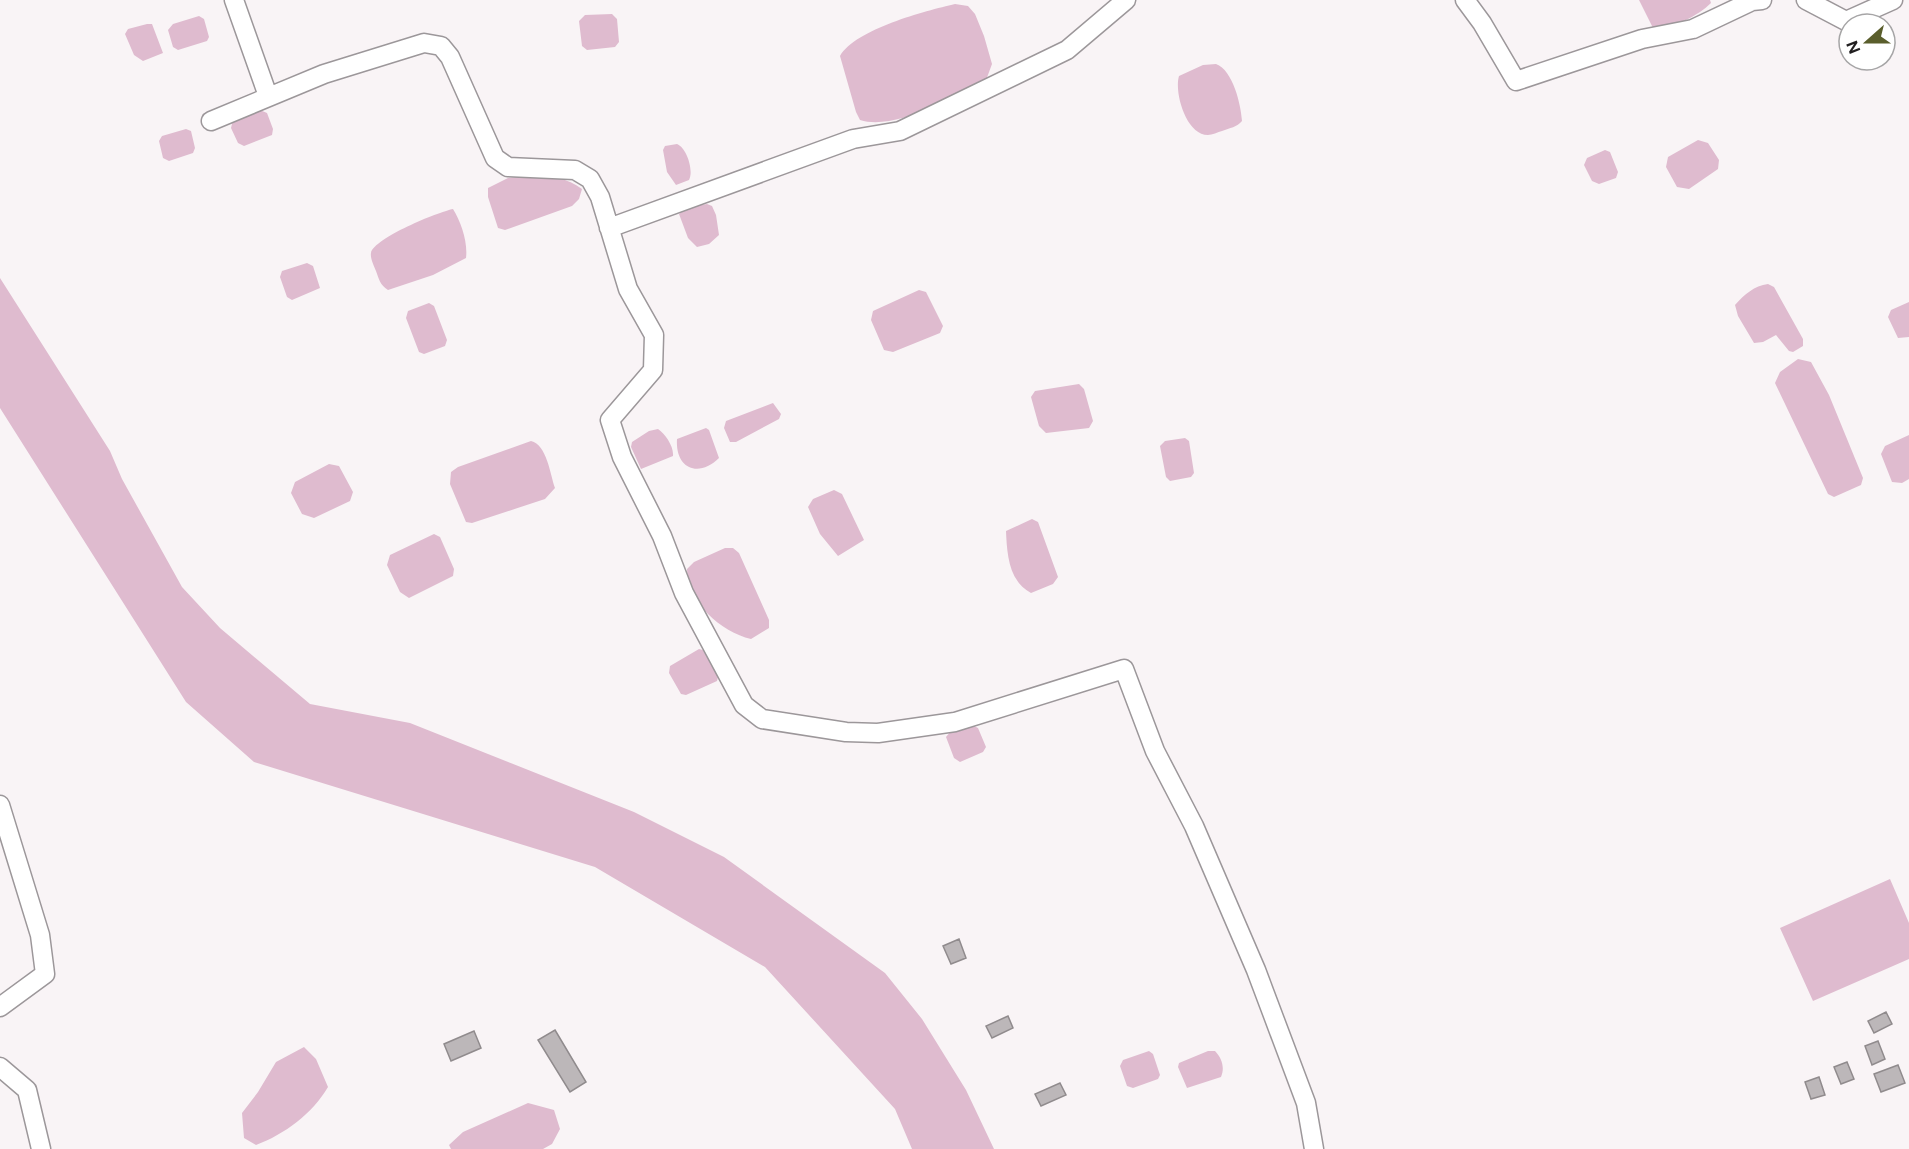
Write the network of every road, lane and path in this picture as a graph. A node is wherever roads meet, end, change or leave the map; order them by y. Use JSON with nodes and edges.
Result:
{"nodes":[{"id":1,"x":234,"y":0,"type":"edge"},
{"id":2,"x":1126,"y":0,"type":"edge"},
{"id":3,"x":1465,"y":0,"type":"edge"},
{"id":4,"x":1762,"y":0,"type":"edge"},
{"id":5,"x":1806,"y":0,"type":"edge"},
{"id":6,"x":1893,"y":0,"type":"edge"},
{"id":7,"x":268,"y":96,"type":"junction"},
{"id":8,"x":211,"y":121,"type":"dead end"},
{"id":9,"x":609,"y":228,"type":"junction"},
{"id":10,"x":0,"y":805,"type":"edge"},
{"id":11,"x":0,"y":1006,"type":"edge"},
{"id":12,"x":0,"y":1067,"type":"edge"},
{"id":13,"x":41,"y":1149,"type":"edge"},
{"id":14,"x":1314,"y":1149,"type":"edge"}],
"edges":[{"from":1,"to":7,"type":"street"},
{"from":2,"to":9,"type":"street"},
{"from":3,"to":4,"type":"street"},
{"from":5,"to":6,"type":"street"},
{"from":7,"to":8,"type":"street"},
{"from":7,"to":9,"type":"street"},
{"from":9,"to":14,"type":"street"},
{"from":10,"to":11,"type":"street"},
{"from":12,"to":13,"type":"street"}]}
